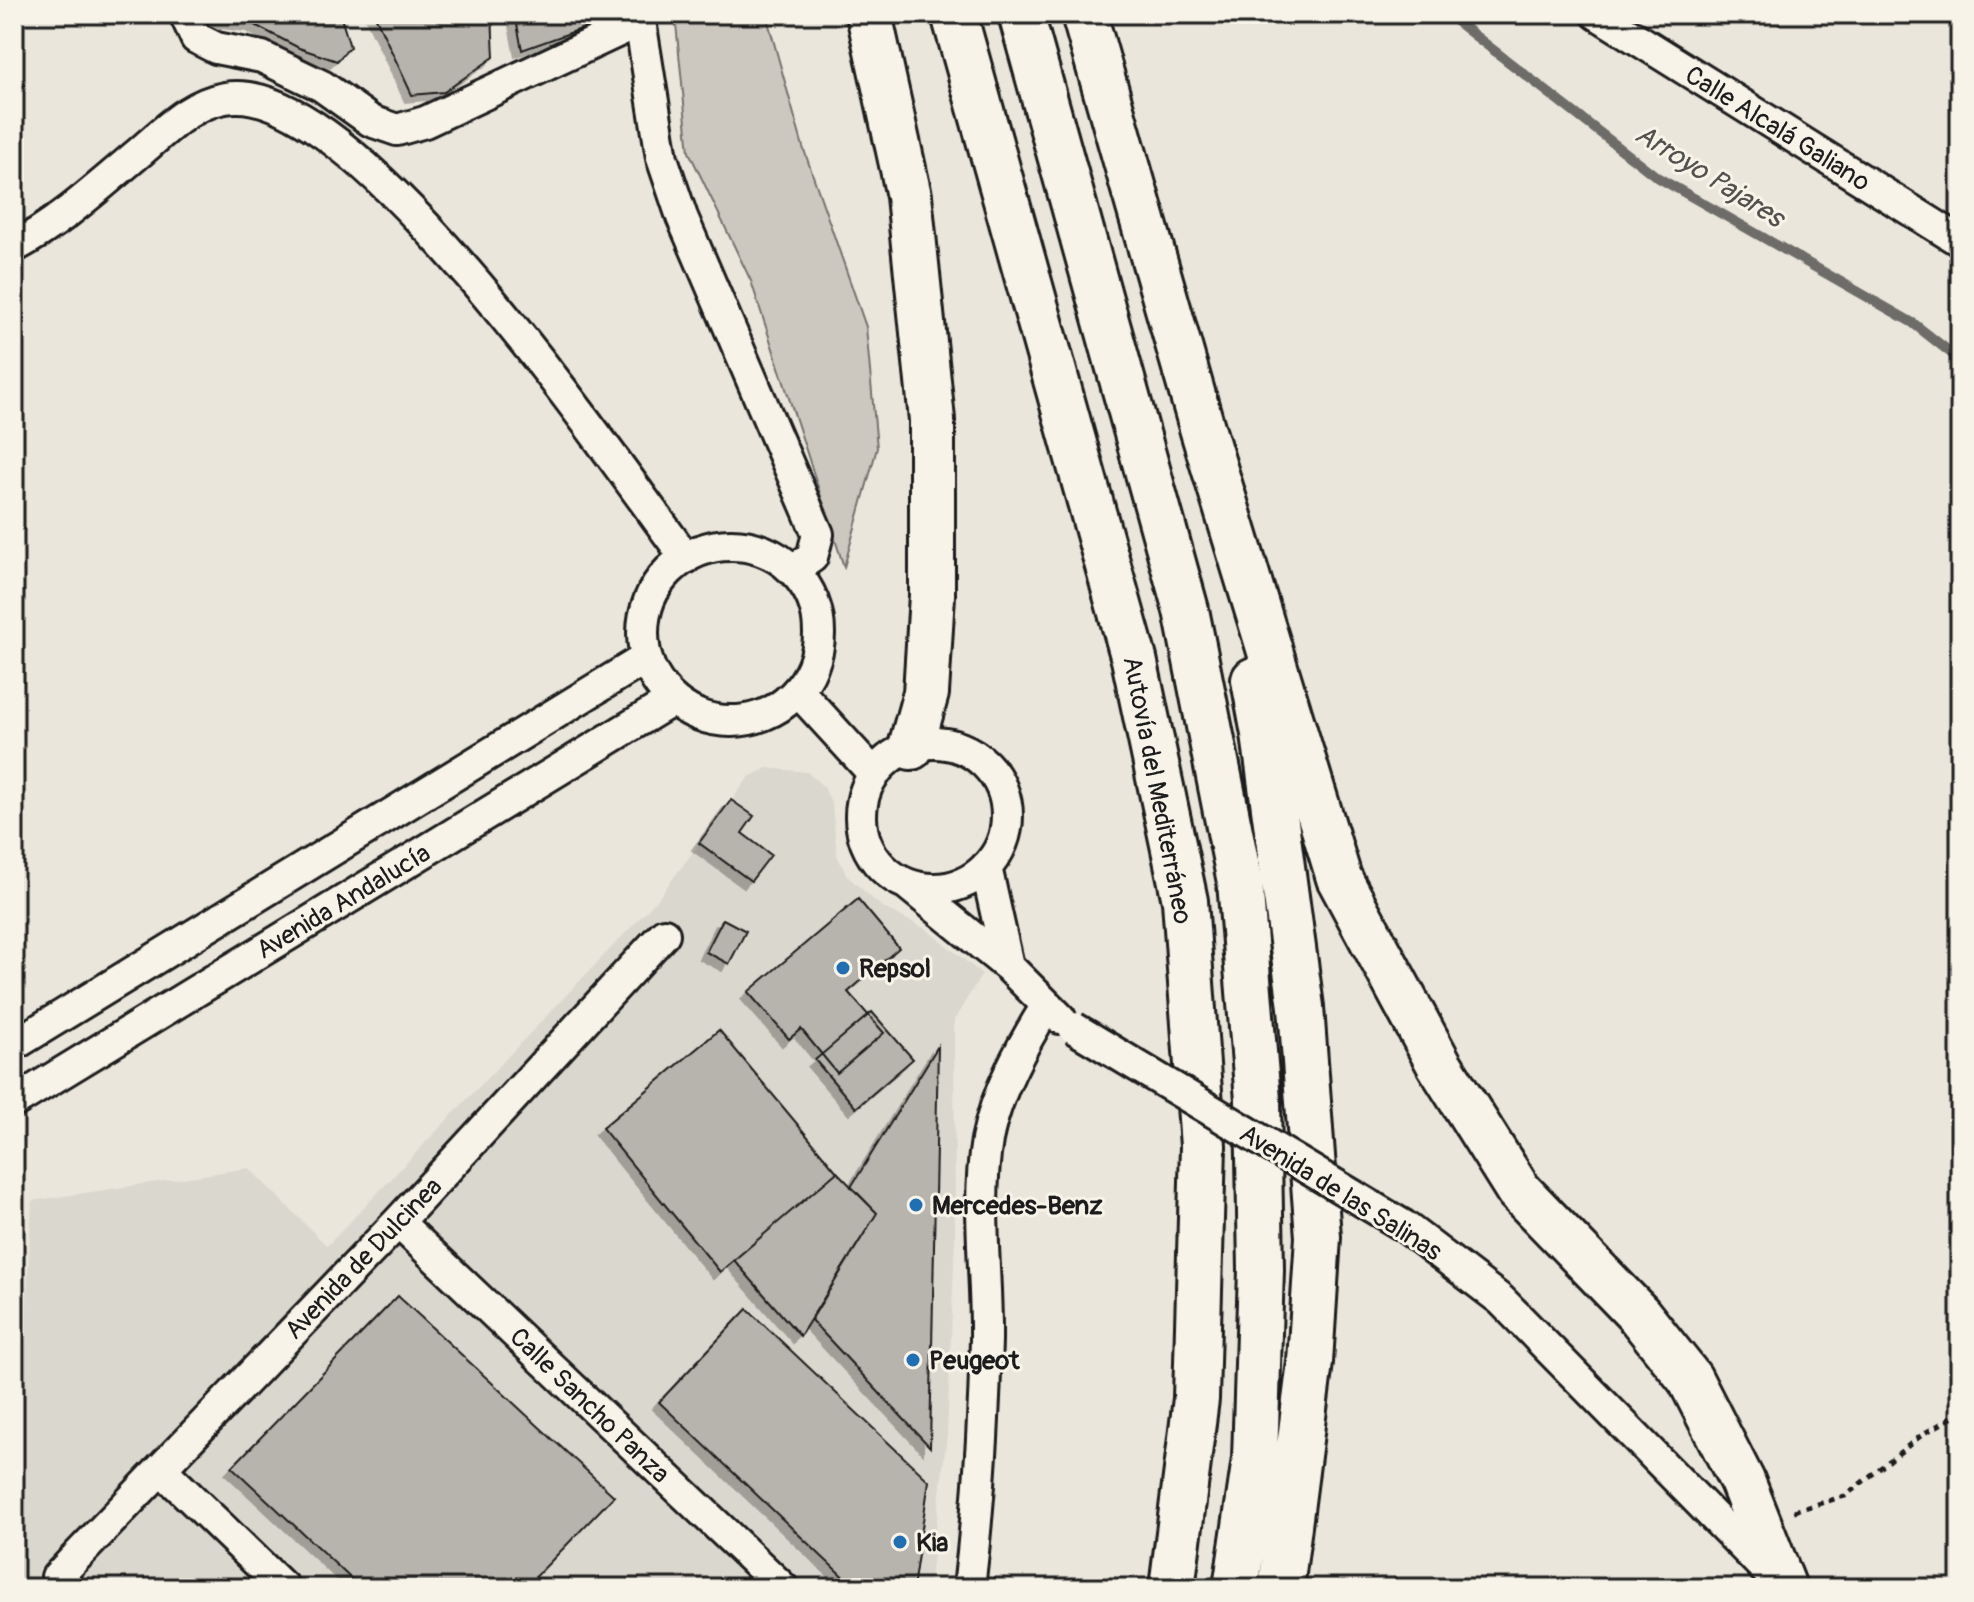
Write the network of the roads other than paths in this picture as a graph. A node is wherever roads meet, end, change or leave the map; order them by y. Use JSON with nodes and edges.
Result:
{"nodes":[{"id":1,"x":185,"y":14,"type":"edge"},
{"id":2,"x":869,"y":14,"type":"edge"},
{"id":3,"x":954,"y":14,"type":"edge"},
{"id":4,"x":1021,"y":14,"type":"edge"},
{"id":5,"x":1084,"y":14,"type":"edge"},
{"id":6,"x":1597,"y":14,"type":"edge"},
{"id":7,"x":639,"y":18,"type":"edge"},
{"id":8,"x":1960,"y":241,"type":"edge"},
{"id":9,"x":14,"y":247,"type":"edge"},
{"id":10,"x":1203,"y":431,"type":"junction"},
{"id":11,"x":686,"y":558,"type":"junction"},
{"id":12,"x":793,"y":570,"type":"junction"},
{"id":13,"x":646,"y":658,"type":"junction"},
{"id":14,"x":798,"y":691,"type":"junction"},
{"id":15,"x":673,"y":700,"type":"junction"},
{"id":16,"x":911,"y":747,"type":"junction"},
{"id":17,"x":874,"y":774,"type":"junction"},
{"id":18,"x":986,"y":867,"type":"junction"},
{"id":19,"x":907,"y":884,"type":"junction"},
{"id":20,"x":664,"y":934,"type":"dead end"},
{"id":21,"x":1008,"y":966,"type":"junction"},
{"id":22,"x":1046,"y":1007,"type":"junction"},
{"id":23,"x":14,"y":1045,"type":"edge"},
{"id":24,"x":14,"y":1102,"type":"edge"},
{"id":25,"x":398,"y":1222,"type":"junction"},
{"id":26,"x":1310,"y":1362,"type":"junction"},
{"id":27,"x":161,"y":1469,"type":"junction"},
{"id":28,"x":57,"y":1577,"type":"dead end"},
{"id":29,"x":284,"y":1588,"type":"edge"},
{"id":30,"x":783,"y":1588,"type":"edge"},
{"id":31,"x":969,"y":1588,"type":"edge"},
{"id":32,"x":1172,"y":1588,"type":"edge"},
{"id":33,"x":1236,"y":1588,"type":"edge"},
{"id":34,"x":1281,"y":1588,"type":"edge"},
{"id":35,"x":1302,"y":1588,"type":"edge"},
{"id":36,"x":1784,"y":1588,"type":"edge"}],
"edges":[{"from":1,"to":7,"type":"street"},
{"from":2,"to":16,"type":"highway"},
{"from":3,"to":32,"type":"highway","name":"Autovía del Mediterráneo"},
{"from":4,"to":33,"type":"highway"},
{"from":5,"to":10,"type":"highway"},
{"from":6,"to":8,"type":"street","name":"Calle Alcalá Galiano"},
{"from":7,"to":12,"type":"street"},
{"from":9,"to":11,"type":"street"},
{"from":10,"to":26,"type":"highway"},
{"from":10,"to":36,"type":"highway"},
{"from":11,"to":12,"type":"street"},
{"from":11,"to":13,"type":"street"},
{"from":12,"to":14,"type":"street"},
{"from":13,"to":15,"type":"street"},
{"from":13,"to":23,"type":"street","name":"Avenida Andalucía"},
{"from":14,"to":15,"type":"street"},
{"from":14,"to":17,"type":"street"},
{"from":15,"to":24,"type":"street","name":"Avenida Andalucía"},
{"from":16,"to":17,"type":"street"},
{"from":16,"to":18,"type":"street"},
{"from":17,"to":19,"type":"street"},
{"from":18,"to":19,"type":"street"},
{"from":18,"to":21,"type":"street"},
{"from":19,"to":21,"type":"street","name":"Avenida de las Salinas"},
{"from":20,"to":25,"type":"street","name":"Avenida de Dulcinea"},
{"from":21,"to":22,"type":"street","name":"Avenida de las Salinas"},
{"from":22,"to":31,"type":"street"},
{"from":22,"to":36,"type":"street","name":"Avenida de las Salinas","bridge":true},
{"from":25,"to":27,"type":"street","name":"Avenida de Dulcinea"},
{"from":25,"to":30,"type":"street","name":"Calle Sancho Panza"},
{"from":26,"to":34,"type":"highway"},
{"from":26,"to":35,"type":"highway"},
{"from":27,"to":28,"type":"street","name":"Avenida de Dulcinea"},
{"from":27,"to":29,"type":"street"}]}
